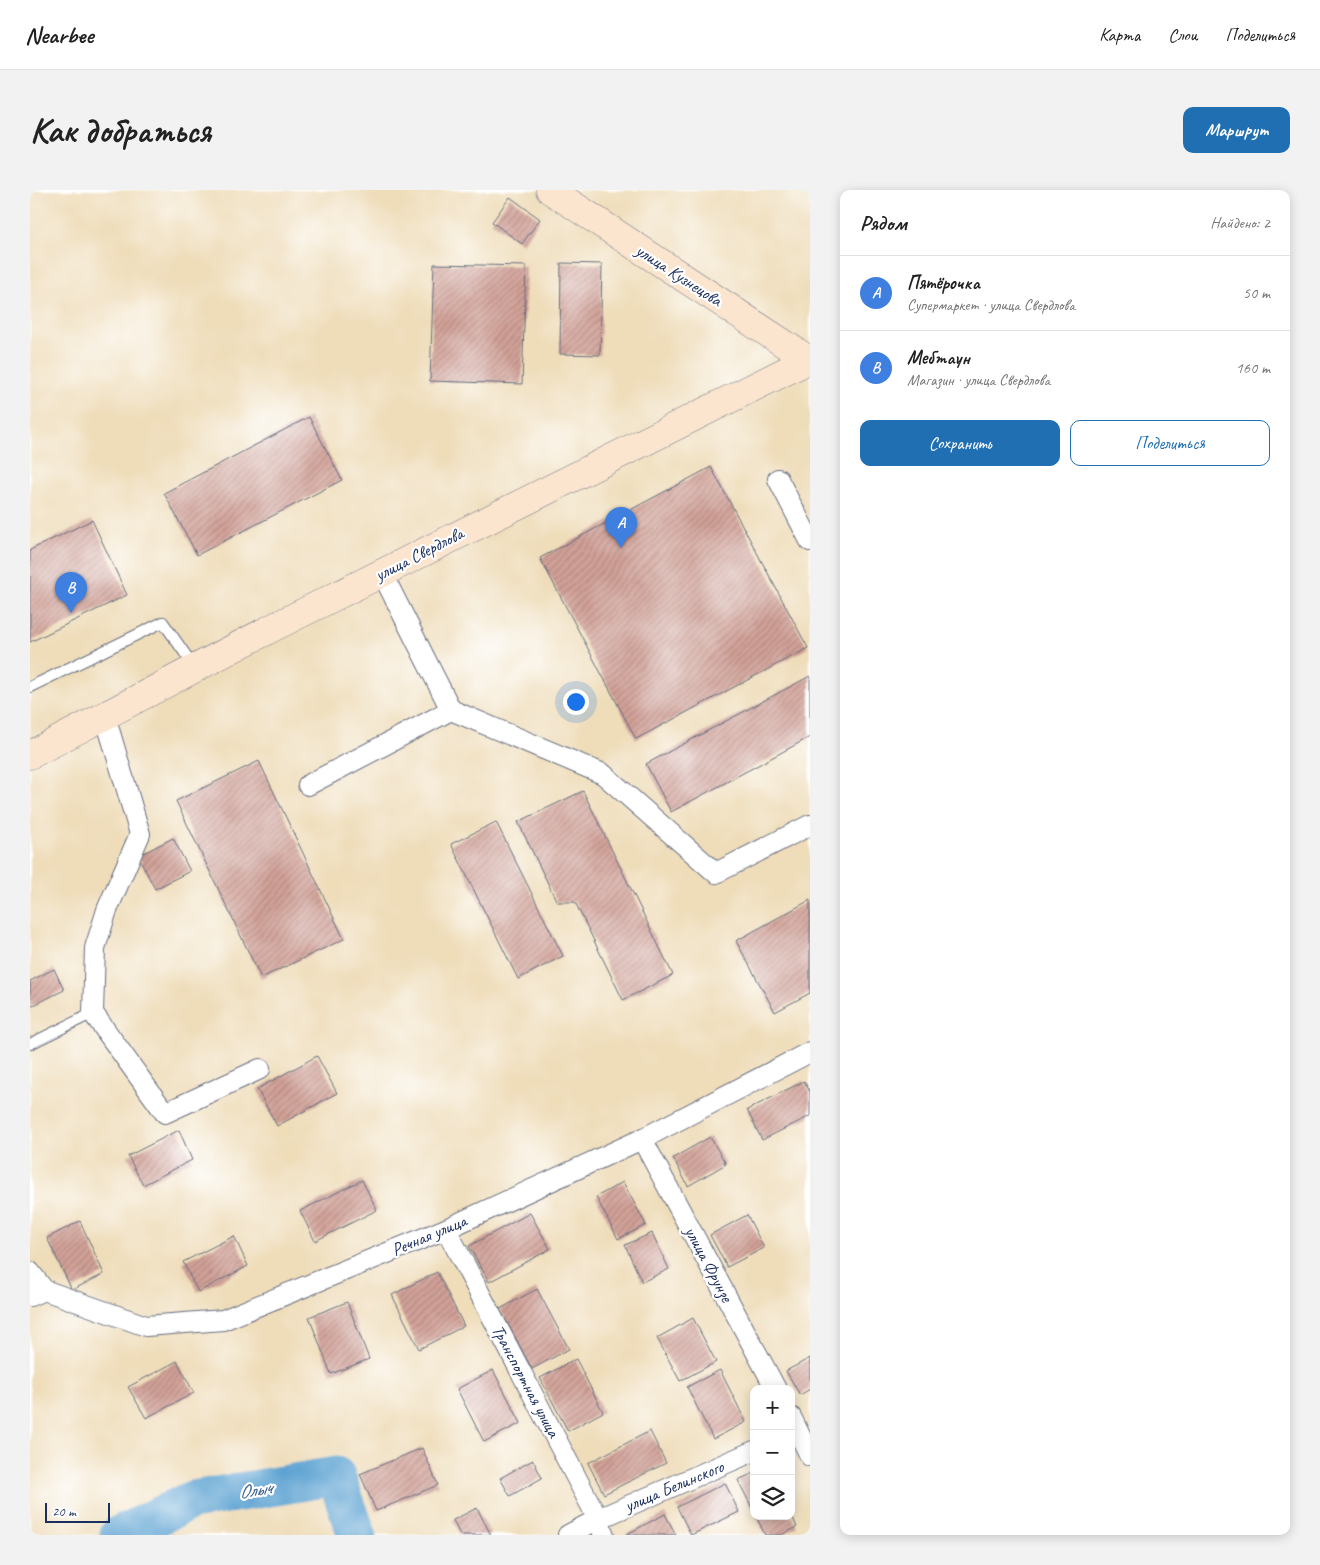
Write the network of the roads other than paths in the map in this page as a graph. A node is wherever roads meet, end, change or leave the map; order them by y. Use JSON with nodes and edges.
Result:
{"nodes":[{"id":1,"x":550,"y":190,"type":"edge"},
{"id":2,"x":809,"y":360,"type":"edge"},
{"id":3,"x":778,"y":479,"type":"dead end"},
{"id":4,"x":810,"y":541,"type":"edge"},
{"id":5,"x":382,"y":573,"type":"junction"},
{"id":6,"x":195,"y":668,"type":"junction"},
{"id":7,"x":30,"y":687,"type":"edge"},
{"id":8,"x":451,"y":710,"type":"junction"},
{"id":9,"x":105,"y":716,"type":"junction"},
{"id":10,"x":30,"y":755,"type":"edge"},
{"id":11,"x":308,"y":785,"type":"dead end"},
{"id":12,"x":810,"y":825,"type":"edge"},
{"id":13,"x":93,"y":1013,"type":"junction"},
{"id":14,"x":30,"y":1044,"type":"edge"},
{"id":15,"x":810,"y":1052,"type":"edge"},
{"id":16,"x":260,"y":1069,"type":"dead end"},
{"id":17,"x":642,"y":1140,"type":"junction"},
{"id":18,"x":446,"y":1229,"type":"junction"},
{"id":19,"x":30,"y":1272,"type":"edge"},
{"id":20,"x":37,"y":1293,"type":"edge"},
{"id":21,"x":774,"y":1385,"type":"edge"},
{"id":22,"x":798,"y":1427,"type":"edge"},
{"id":23,"x":750,"y":1453,"type":"edge"},
{"id":24,"x":810,"y":1456,"type":"edge"},
{"id":25,"x":601,"y":1527,"type":"edge"},
{"id":26,"x":568,"y":1535,"type":"edge"}],
"edges":[{"from":1,"to":2,"type":"main road","name":"улица Кузнецова"},
{"from":2,"to":5,"type":"main road","name":"улица Свердлова"},
{"from":3,"to":4,"type":"street"},
{"from":5,"to":6,"type":"main road","name":"улица Свердлова"},
{"from":5,"to":8,"type":"street"},
{"from":6,"to":7,"type":"lane"},
{"from":6,"to":9,"type":"main road","name":"улица Свердлова"},
{"from":8,"to":11,"type":"street"},
{"from":8,"to":12,"type":"street"},
{"from":9,"to":10,"type":"main road","name":"улица Свердлова"},
{"from":9,"to":13,"type":"street"},
{"from":13,"to":14,"type":"lane"},
{"from":13,"to":16,"type":"street"},
{"from":15,"to":17,"type":"street","name":"Речная улица"},
{"from":17,"to":18,"type":"street","name":"Речная улица"},
{"from":17,"to":21,"type":"street","name":"улица Фрунзе"},
{"from":18,"to":20,"type":"street","name":"Речная улица"},
{"from":18,"to":25,"type":"street","name":"Транспортная улица"},
{"from":19,"to":20,"type":"street"},
{"from":22,"to":24,"type":"street"},
{"from":23,"to":25,"type":"street","name":"улица Белинского"},
{"from":25,"to":26,"type":"street","name":"улица Белинского"}]}
